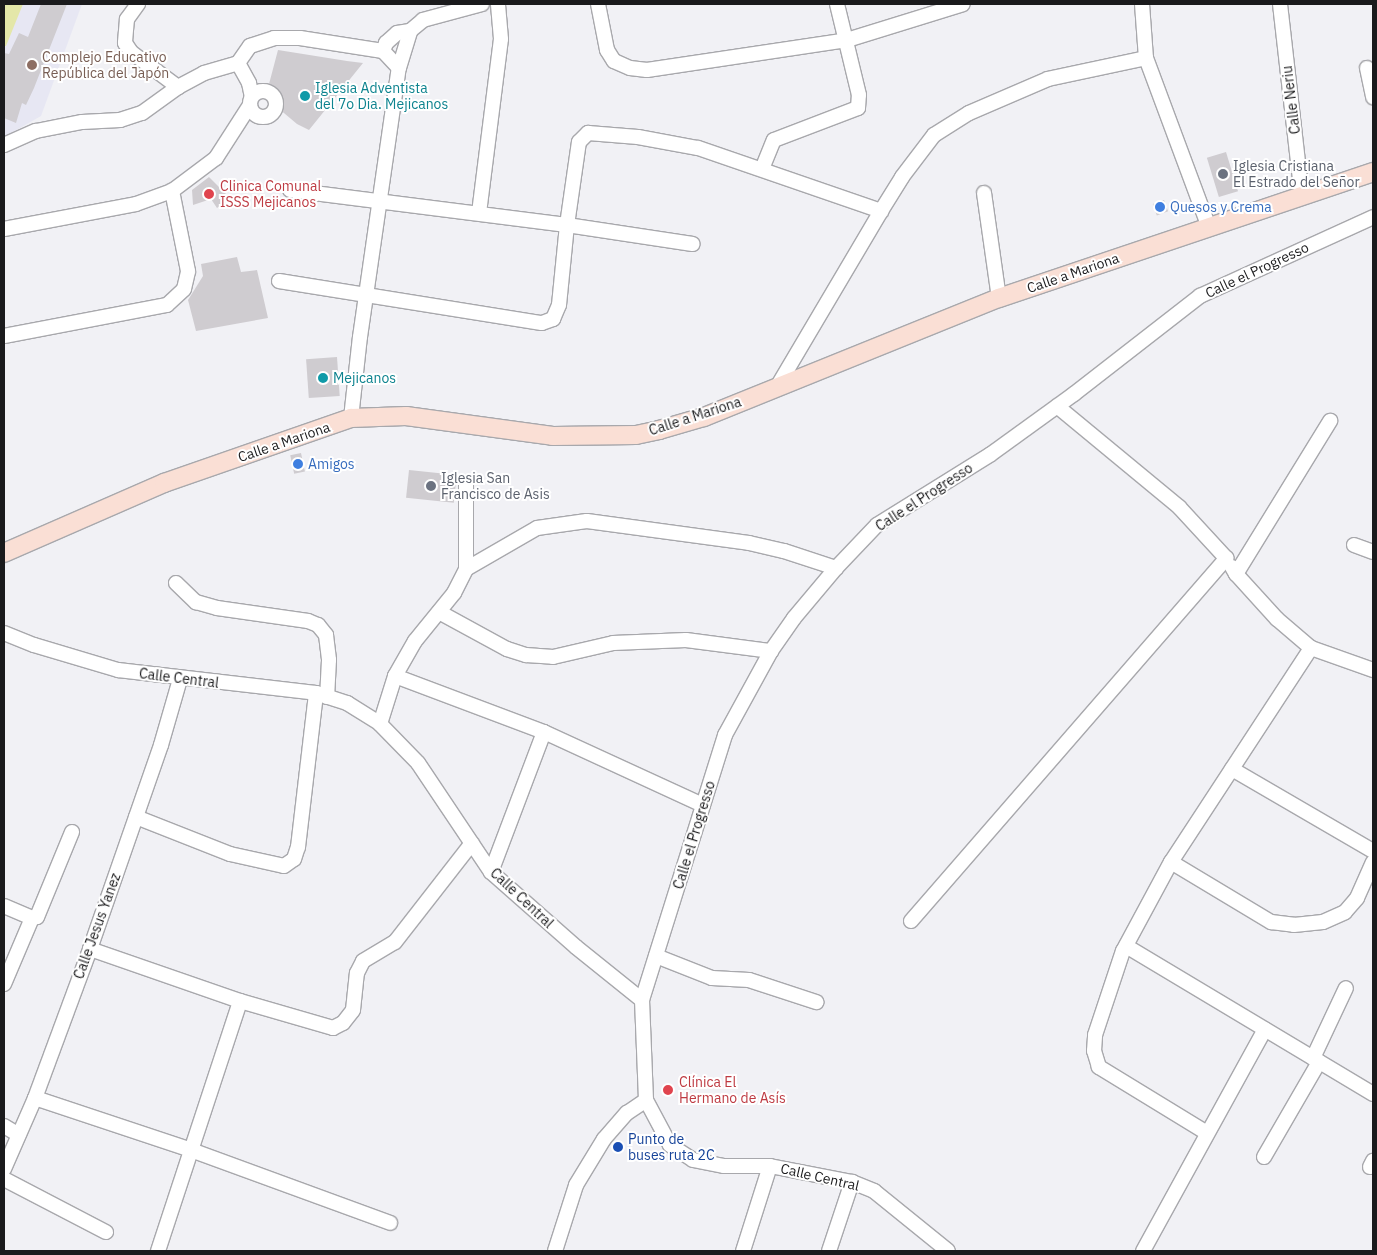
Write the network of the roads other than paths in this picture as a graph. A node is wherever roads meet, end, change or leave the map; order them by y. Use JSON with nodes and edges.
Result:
{"nodes":[{"id":1,"x":123,"y":4,"type":"edge"},
{"id":2,"x":138,"y":4,"type":"edge"},
{"id":3,"x":482,"y":4,"type":"edge"},
{"id":4,"x":498,"y":4,"type":"edge"},
{"id":5,"x":598,"y":4,"type":"edge"},
{"id":6,"x":837,"y":4,"type":"edge"},
{"id":7,"x":964,"y":4,"type":"edge"},
{"id":8,"x":1142,"y":4,"type":"edge"},
{"id":9,"x":1280,"y":4,"type":"edge"},
{"id":10,"x":127,"y":19,"type":"junction"},
{"id":11,"x":410,"y":31,"type":"junction"},
{"id":12,"x":847,"y":40,"type":"junction"},
{"id":13,"x":383,"y":51,"type":"junction"},
{"id":14,"x":1146,"y":58,"type":"junction"},
{"id":15,"x":238,"y":63,"type":"junction"},
{"id":16,"x":399,"y":68,"type":"junction"},
{"id":17,"x":1366,"y":68,"type":"dead end"},
{"id":18,"x":178,"y":87,"type":"junction"},
{"id":19,"x":1373,"y":98,"type":"edge"},
{"id":20,"x":4,"y":145,"type":"edge"},
{"id":21,"x":762,"y":169,"type":"junction"},
{"id":22,"x":1373,"y":172,"type":"edge"},
{"id":23,"x":290,"y":190,"type":"dead end"},
{"id":24,"x":172,"y":191,"type":"junction"},
{"id":25,"x":984,"y":193,"type":"dead end"},
{"id":26,"x":1302,"y":197,"type":"junction"},
{"id":27,"x":380,"y":200,"type":"junction"},
{"id":28,"x":881,"y":211,"type":"junction"},
{"id":29,"x":479,"y":213,"type":"junction"},
{"id":30,"x":1373,"y":217,"type":"edge"},
{"id":31,"x":567,"y":225,"type":"junction"},
{"id":32,"x":1209,"y":227,"type":"junction"},
{"id":33,"x":4,"y":229,"type":"edge"},
{"id":34,"x":693,"y":244,"type":"dead end"},
{"id":35,"x":279,"y":281,"type":"dead end"},
{"id":36,"x":367,"y":295,"type":"junction"},
{"id":37,"x":999,"y":298,"type":"junction"},
{"id":38,"x":4,"y":336,"type":"edge"},
{"id":39,"x":777,"y":387,"type":"junction"},
{"id":40,"x":1057,"y":406,"type":"junction"},
{"id":41,"x":351,"y":418,"type":"junction"},
{"id":42,"x":1330,"y":421,"type":"dead end"},
{"id":43,"x":466,"y":485,"type":"dead end"},
{"id":44,"x":1354,"y":545,"type":"dead end"},
{"id":45,"x":1373,"y":552,"type":"edge"},
{"id":46,"x":4,"y":553,"type":"edge"},
{"id":47,"x":1226,"y":558,"type":"junction"},
{"id":48,"x":836,"y":568,"type":"junction"},
{"id":49,"x":466,"y":569,"type":"junction"},
{"id":50,"x":1236,"y":574,"type":"junction"},
{"id":51,"x":176,"y":583,"type":"dead end"},
{"id":52,"x":439,"y":612,"type":"junction"},
{"id":53,"x":4,"y":633,"type":"edge"},
{"id":54,"x":1311,"y":648,"type":"junction"},
{"id":55,"x":771,"y":652,"type":"junction"},
{"id":56,"x":1373,"y":670,"type":"edge"},
{"id":57,"x":395,"y":676,"type":"junction"},
{"id":58,"x":180,"y":679,"type":"junction"},
{"id":59,"x":321,"y":695,"type":"junction"},
{"id":60,"x":380,"y":724,"type":"junction"},
{"id":61,"x":544,"y":732,"type":"junction"},
{"id":62,"x":1232,"y":768,"type":"junction"},
{"id":63,"x":703,"y":806,"type":"junction"},
{"id":64,"x":136,"y":817,"type":"junction"},
{"id":65,"x":72,"y":832,"type":"dead end"},
{"id":66,"x":472,"y":843,"type":"junction"},
{"id":67,"x":1373,"y":850,"type":"edge"},
{"id":68,"x":1172,"y":862,"type":"junction"},
{"id":69,"x":1373,"y":862,"type":"edge"},
{"id":70,"x":491,"y":872,"type":"junction"},
{"id":71,"x":4,"y":906,"type":"edge"},
{"id":72,"x":32,"y":918,"type":"junction"},
{"id":73,"x":911,"y":921,"type":"dead end"},
{"id":74,"x":1126,"y":946,"type":"junction"},
{"id":75,"x":90,"y":949,"type":"junction"},
{"id":76,"x":656,"y":956,"type":"junction"},
{"id":77,"x":4,"y":984,"type":"edge"},
{"id":78,"x":1346,"y":988,"type":"dead end"},
{"id":79,"x":642,"y":1000,"type":"junction"},
{"id":80,"x":240,"y":1001,"type":"junction"},
{"id":81,"x":816,"y":1002,"type":"dead end"},
{"id":82,"x":1265,"y":1029,"type":"junction"},
{"id":83,"x":1316,"y":1060,"type":"junction"},
{"id":84,"x":1373,"y":1094,"type":"edge"},
{"id":85,"x":35,"y":1098,"type":"junction"},
{"id":86,"x":646,"y":1100,"type":"junction"},
{"id":87,"x":4,"y":1126,"type":"edge"},
{"id":88,"x":1207,"y":1133,"type":"junction"},
{"id":89,"x":20,"y":1135,"type":"junction"},
{"id":90,"x":191,"y":1150,"type":"junction"},
{"id":91,"x":1264,"y":1157,"type":"dead end"},
{"id":92,"x":770,"y":1166,"type":"junction"},
{"id":93,"x":4,"y":1169,"type":"edge"},
{"id":94,"x":4,"y":1179,"type":"edge"},
{"id":95,"x":852,"y":1182,"type":"junction"},
{"id":96,"x":390,"y":1223,"type":"dead end"},
{"id":97,"x":106,"y":1232,"type":"dead end"},
{"id":98,"x":158,"y":1251,"type":"edge"},
{"id":99,"x":555,"y":1251,"type":"edge"},
{"id":100,"x":743,"y":1251,"type":"edge"},
{"id":101,"x":829,"y":1251,"type":"edge"},
{"id":102,"x":948,"y":1251,"type":"edge"},
{"id":103,"x":1143,"y":1251,"type":"edge"}],
"edges":[{"from":1,"to":10,"type":"street"},
{"from":2,"to":10,"type":"street"},
{"from":3,"to":11,"type":"street"},
{"from":4,"to":29,"type":"street"},
{"from":5,"to":12,"type":"street"},
{"from":6,"to":12,"type":"street"},
{"from":7,"to":12,"type":"street"},
{"from":8,"to":14,"type":"street"},
{"from":9,"to":26,"type":"street","name":"Calle Neriu"},
{"from":10,"to":18,"type":"street"},
{"from":11,"to":13,"type":"street"},
{"from":11,"to":16,"type":"street"},
{"from":12,"to":21,"type":"street"},
{"from":13,"to":15,"type":"street"},
{"from":13,"to":16,"type":"street"},
{"from":14,"to":28,"type":"street"},
{"from":14,"to":32,"type":"street"},
{"from":15,"to":18,"type":"street"},
{"from":15,"to":24,"type":"street"},
{"from":16,"to":27,"type":"street"},
{"from":17,"to":19,"type":"street"},
{"from":18,"to":20,"type":"street"},
{"from":21,"to":28,"type":"street"},
{"from":21,"to":31,"type":"street"},
{"from":22,"to":26,"type":"main road","name":"Calle a Mariona"},
{"from":23,"to":27,"type":"street"},
{"from":24,"to":33,"type":"street"},
{"from":24,"to":38,"type":"street"},
{"from":25,"to":37,"type":"street"},
{"from":26,"to":32,"type":"main road","name":"Calle a Mariona"},
{"from":27,"to":29,"type":"street"},
{"from":27,"to":36,"type":"street"},
{"from":28,"to":39,"type":"street"},
{"from":29,"to":31,"type":"street"},
{"from":30,"to":40,"type":"street","name":"Calle el Progresso"},
{"from":31,"to":34,"type":"street"},
{"from":31,"to":36,"type":"street"},
{"from":32,"to":37,"type":"main road","name":"Calle a Mariona"},
{"from":35,"to":36,"type":"street"},
{"from":36,"to":41,"type":"street"},
{"from":37,"to":39,"type":"main road","name":"Calle a Mariona"},
{"from":39,"to":41,"type":"main road","name":"Calle a Mariona"},
{"from":40,"to":47,"type":"street"},
{"from":40,"to":48,"type":"street","name":"Calle el Progresso"},
{"from":41,"to":46,"type":"main road","name":"Calle a Mariona"},
{"from":42,"to":50,"type":"street"},
{"from":43,"to":49,"type":"street"},
{"from":44,"to":45,"type":"street"},
{"from":47,"to":50,"type":"street"},
{"from":47,"to":73,"type":"street"},
{"from":48,"to":49,"type":"street"},
{"from":48,"to":55,"type":"street","name":"Calle el Progresso"},
{"from":49,"to":52,"type":"street"},
{"from":50,"to":54,"type":"street"},
{"from":51,"to":59,"type":"street"},
{"from":52,"to":55,"type":"street"},
{"from":52,"to":57,"type":"street"},
{"from":53,"to":58,"type":"street","name":"Calle Central"},
{"from":54,"to":56,"type":"street"},
{"from":54,"to":62,"type":"street"},
{"from":55,"to":63,"type":"street","name":"Calle el Progresso"},
{"from":57,"to":60,"type":"street"},
{"from":57,"to":61,"type":"street"},
{"from":58,"to":59,"type":"street","name":"Calle Central"},
{"from":58,"to":64,"type":"street","name":"Calle Jesus Yanez"},
{"from":59,"to":60,"type":"street","name":"Calle Central"},
{"from":59,"to":64,"type":"street"},
{"from":60,"to":66,"type":"street","name":"Calle Central"},
{"from":61,"to":63,"type":"street"},
{"from":61,"to":70,"type":"street"},
{"from":62,"to":67,"type":"street"},
{"from":62,"to":68,"type":"street"},
{"from":63,"to":76,"type":"street","name":"Calle el Progresso"},
{"from":64,"to":75,"type":"street","name":"Calle Jesus Yanez"},
{"from":65,"to":72,"type":"street"},
{"from":66,"to":70,"type":"street","name":"Calle Central"},
{"from":66,"to":80,"type":"street"},
{"from":68,"to":69,"type":"street"},
{"from":68,"to":74,"type":"street"},
{"from":70,"to":79,"type":"street","name":"Calle Central"},
{"from":71,"to":72,"type":"street"},
{"from":72,"to":77,"type":"street"},
{"from":74,"to":82,"type":"street"},
{"from":74,"to":88,"type":"street"},
{"from":75,"to":80,"type":"street"},
{"from":75,"to":85,"type":"street","name":"Calle Jesus Yanez"},
{"from":76,"to":79,"type":"street","name":"Calle el Progresso"},
{"from":76,"to":81,"type":"street"},
{"from":78,"to":83,"type":"street"},
{"from":79,"to":86,"type":"street","name":"Calle Central"},
{"from":80,"to":90,"type":"street"},
{"from":82,"to":83,"type":"street"},
{"from":82,"to":88,"type":"street"},
{"from":83,"to":84,"type":"street"},
{"from":83,"to":91,"type":"street"},
{"from":85,"to":89,"type":"street","name":"Calle Jesus Yanez"},
{"from":85,"to":90,"type":"street"},
{"from":86,"to":92,"type":"street","name":"Calle Central"},
{"from":86,"to":99,"type":"street"},
{"from":87,"to":89,"type":"street"},
{"from":88,"to":103,"type":"street"},
{"from":89,"to":93,"type":"street","name":"Calle Jesus Yanez"},
{"from":90,"to":96,"type":"street"},
{"from":90,"to":98,"type":"street"},
{"from":92,"to":95,"type":"street","name":"Calle Central"},
{"from":92,"to":100,"type":"street"},
{"from":94,"to":97,"type":"street"},
{"from":95,"to":101,"type":"street"},
{"from":95,"to":102,"type":"street","name":"Calle Central"}]}
